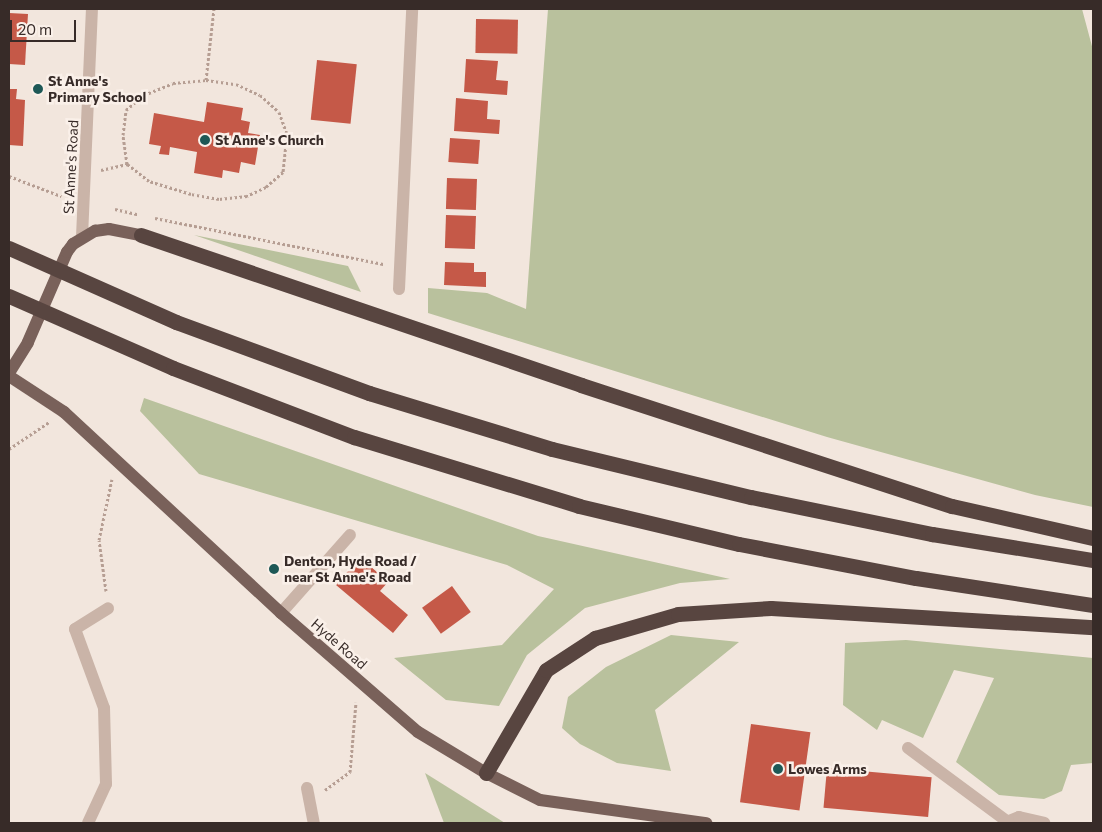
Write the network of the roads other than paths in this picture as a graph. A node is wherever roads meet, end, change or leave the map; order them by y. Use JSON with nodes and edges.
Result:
{"nodes":[{"id":1,"x":92,"y":9,"type":"edge"},
{"id":2,"x":412,"y":9,"type":"edge"},
{"id":3,"x":141,"y":235,"type":"joint"},
{"id":4,"x":82,"y":237,"type":"junction"},
{"id":5,"x":9,"y":248,"type":"edge"},
{"id":6,"x":399,"y":289,"type":"dead end"},
{"id":7,"x":9,"y":296,"type":"edge"},
{"id":8,"x":9,"y":375,"type":"edge"},
{"id":9,"x":350,"y":535,"type":"dead end"},
{"id":10,"x":1093,"y":538,"type":"edge"},
{"id":11,"x":1093,"y":560,"type":"edge"},
{"id":12,"x":1093,"y":605,"type":"edge"},
{"id":13,"x":108,"y":608,"type":"road end"},
{"id":14,"x":280,"y":613,"type":"junction"},
{"id":15,"x":1093,"y":628,"type":"edge"},
{"id":16,"x":908,"y":748,"type":"dead end"},
{"id":17,"x":486,"y":773,"type":"junction"},
{"id":18,"x":308,"y":794,"type":"road end"},
{"id":19,"x":1006,"y":822,"type":"edge"},
{"id":20,"x":88,"y":823,"type":"edge"},
{"id":21,"x":314,"y":823,"type":"edge"},
{"id":22,"x":706,"y":823,"type":"edge"},
{"id":23,"x":1044,"y":823,"type":"edge"}],
"edges":[{"from":1,"to":4,"type":"street","name":"St Anne's Road"},
{"from":2,"to":6,"type":"street"},
{"from":3,"to":4,"type":"main road"},
{"from":3,"to":10,"type":"highway"},
{"from":4,"to":8,"type":"main road"},
{"from":5,"to":11,"type":"highway"},
{"from":7,"to":12,"type":"highway"},
{"from":8,"to":14,"type":"main road","name":"Hyde Road"},
{"from":9,"to":14,"type":"street"},
{"from":13,"to":20,"type":"street"},
{"from":14,"to":17,"type":"main road","name":"Hyde Road"},
{"from":15,"to":17,"type":"highway"},
{"from":16,"to":19,"type":"street"},
{"from":17,"to":22,"type":"main road","name":"Hyde Road"},
{"from":18,"to":21,"type":"street"},
{"from":19,"to":23,"type":"street"}]}
